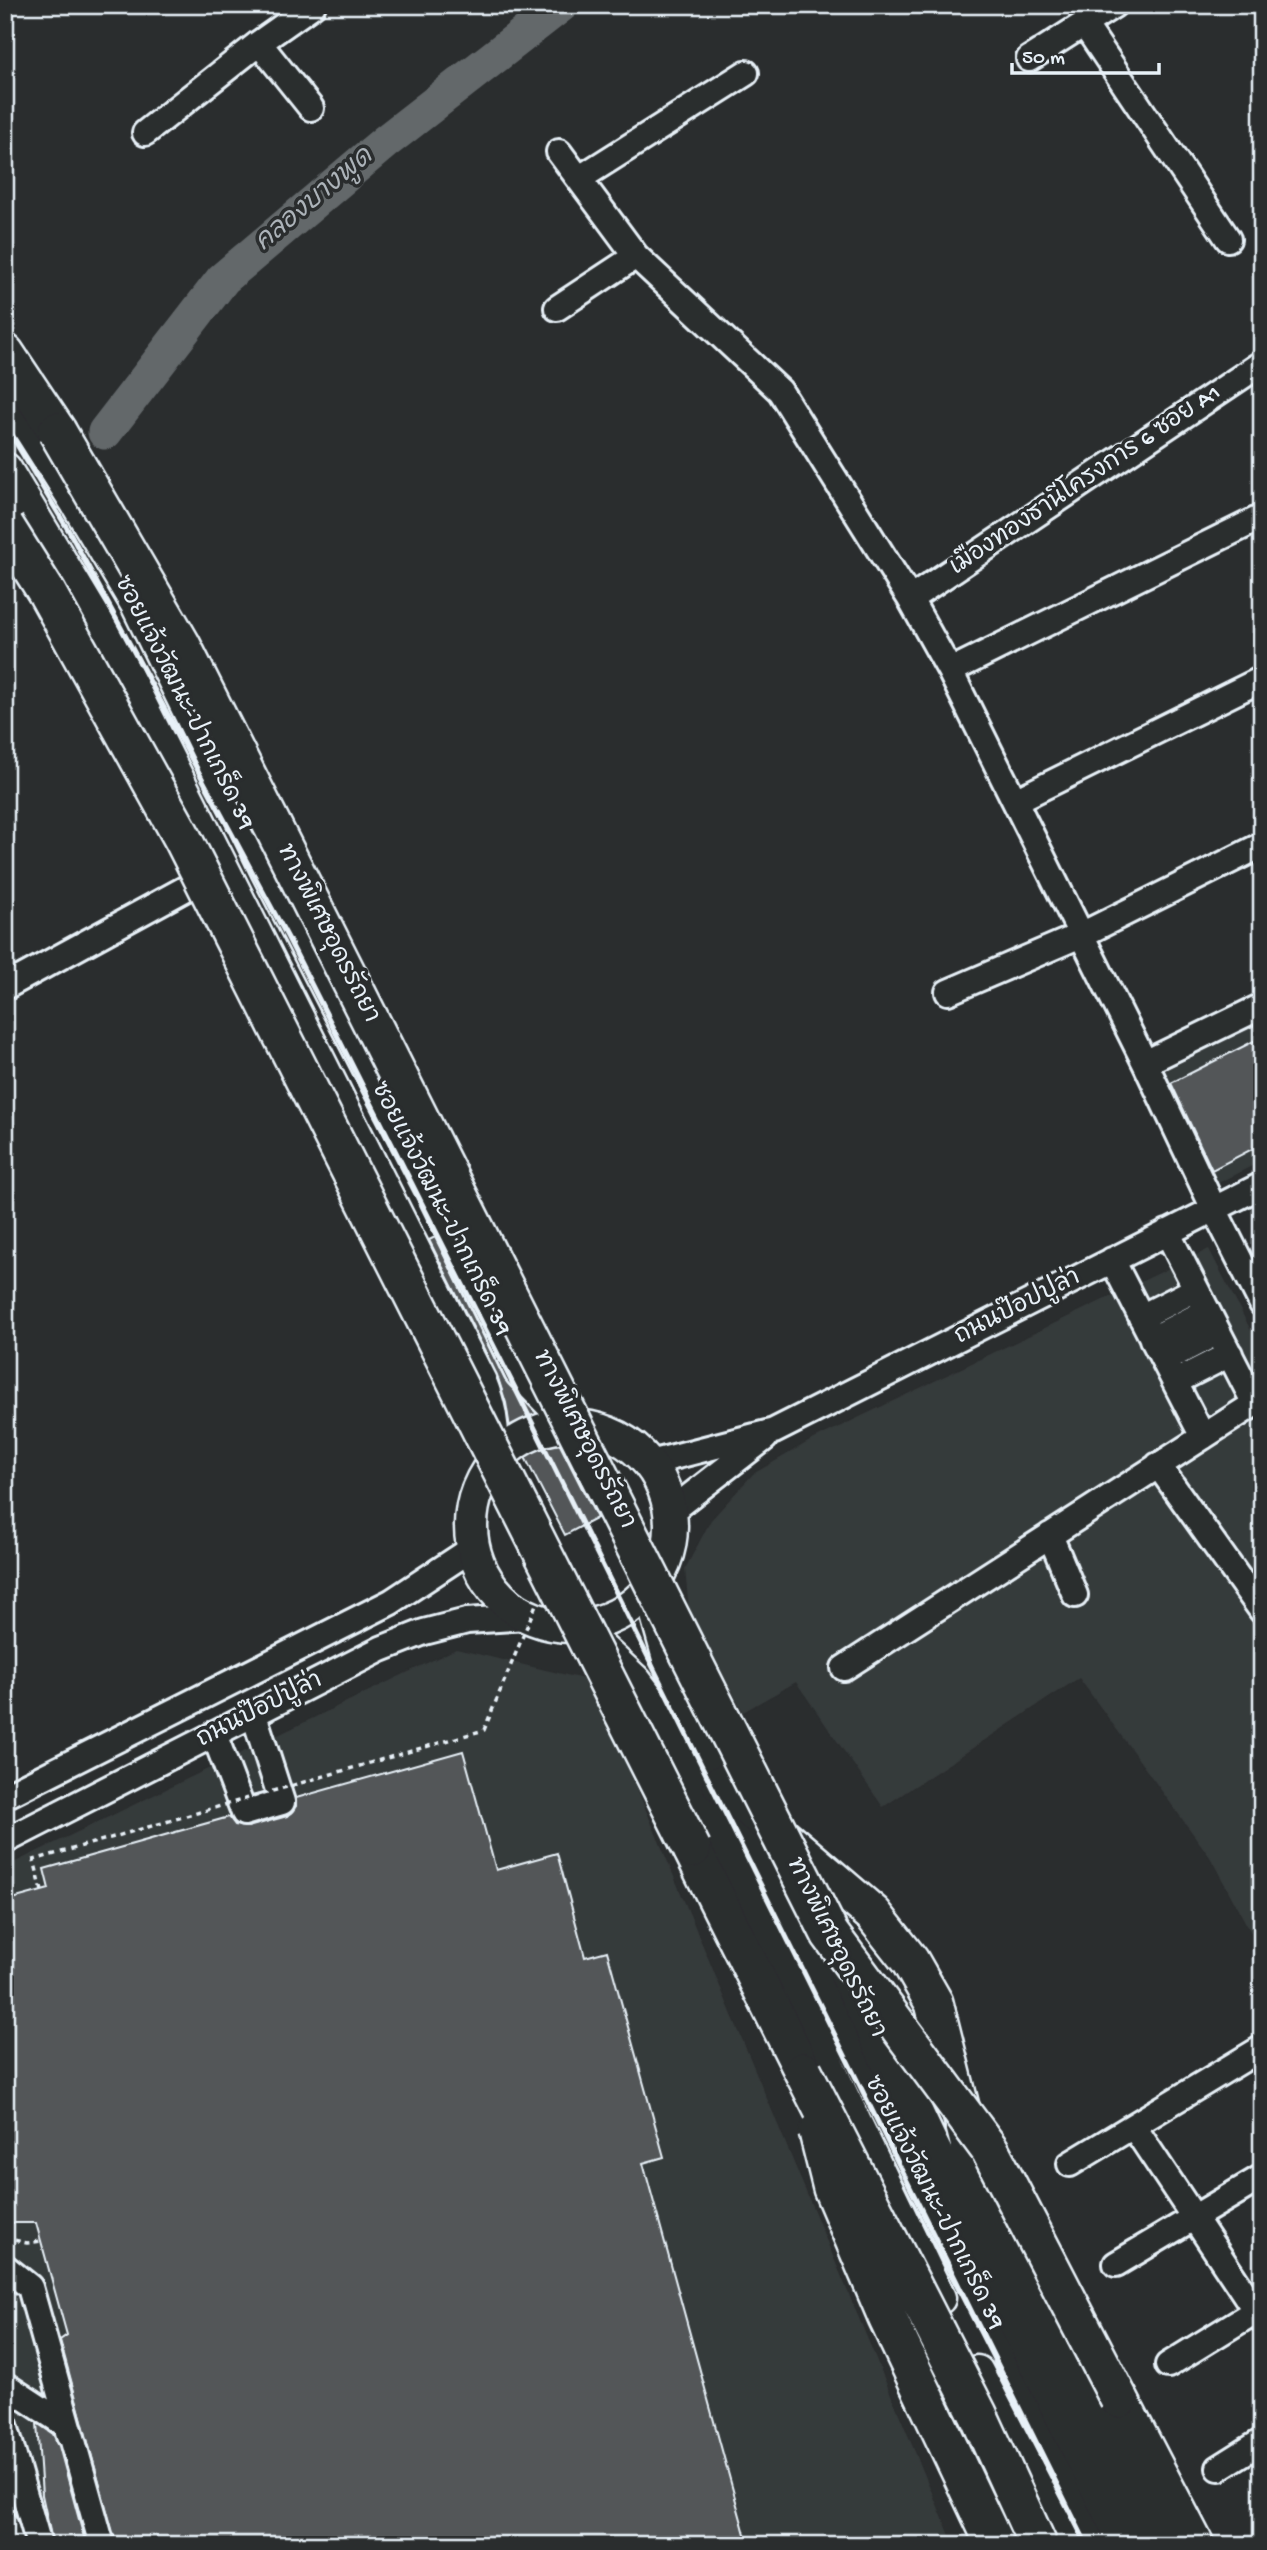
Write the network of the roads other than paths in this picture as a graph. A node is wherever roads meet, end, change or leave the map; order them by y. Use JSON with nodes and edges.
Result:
{"nodes":[{"id":1,"x":313,"y":5,"type":"edge"},
{"id":2,"x":1114,"y":5,"type":"edge"},
{"id":3,"x":1084,"y":24,"type":"junction"},
{"id":4,"x":260,"y":43,"type":"junction"},
{"id":5,"x":1029,"y":59,"type":"dead end"},
{"id":6,"x":746,"y":73,"type":"dead end"},
{"id":7,"x":311,"y":108,"type":"dead end"},
{"id":8,"x":145,"y":133,"type":"dead end"},
{"id":9,"x":559,"y":152,"type":"dead end"},
{"id":10,"x":580,"y":178,"type":"junction"},
{"id":11,"x":1228,"y":239,"type":"dead end"},
{"id":12,"x":636,"y":256,"type":"junction"},
{"id":13,"x":557,"y":308,"type":"dead end"},
{"id":14,"x":5,"y":353,"type":"edge"},
{"id":15,"x":1262,"y":363,"type":"edge"},
{"id":16,"x":5,"y":390,"type":"edge"},
{"id":17,"x":5,"y":468,"type":"edge"},
{"id":18,"x":1262,"y":517,"type":"edge"},
{"id":19,"x":5,"y":526,"type":"edge"},
{"id":20,"x":910,"y":599,"type":"junction"},
{"id":21,"x":950,"y":671,"type":"junction"},
{"id":22,"x":1262,"y":679,"type":"edge"},
{"id":23,"x":1014,"y":801,"type":"junction"},
{"id":24,"x":1262,"y":845,"type":"edge"},
{"id":25,"x":204,"y":879,"type":"junction"},
{"id":26,"x":1081,"y":935,"type":"junction"},
{"id":27,"x":5,"y":987,"type":"edge"},
{"id":28,"x":948,"y":992,"type":"dead end"},
{"id":29,"x":1262,"y":1006,"type":"edge"},
{"id":30,"x":1145,"y":1063,"type":"junction"},
{"id":31,"x":1262,"y":1185,"type":"edge"},
{"id":32,"x":1214,"y":1209,"type":"junction"},
{"id":33,"x":1167,"y":1233,"type":"junction"},
{"id":34,"x":1112,"y":1260,"type":"junction"},
{"id":35,"x":1262,"y":1304,"type":"edge"},
{"id":36,"x":1213,"y":1322,"type":"junction"},
{"id":37,"x":1158,"y":1350,"type":"junction"},
{"id":38,"x":1259,"y":1401,"type":"edge"},
{"id":39,"x":572,"y":1425,"type":"junction"},
{"id":40,"x":774,"y":1431,"type":"junction"},
{"id":41,"x":1203,"y":1437,"type":"junction"},
{"id":42,"x":650,"y":1463,"type":"junction"},
{"id":43,"x":492,"y":1464,"type":"junction"},
{"id":44,"x":1158,"y":1465,"type":"junction"},
{"id":45,"x":671,"y":1511,"type":"junction"},
{"id":46,"x":1050,"y":1535,"type":"junction"},
{"id":47,"x":473,"y":1548,"type":"junction"},
{"id":48,"x":650,"y":1589,"type":"junction"},
{"id":49,"x":1075,"y":1595,"type":"dead end"},
{"id":50,"x":533,"y":1606,"type":"junction"},
{"id":51,"x":1262,"y":1611,"type":"edge"},
{"id":52,"x":578,"y":1627,"type":"junction"},
{"id":53,"x":844,"y":1668,"type":"dead end"},
{"id":54,"x":254,"y":1715,"type":"junction"},
{"id":55,"x":214,"y":1734,"type":"junction"},
{"id":56,"x":721,"y":1784,"type":"junction"},
{"id":57,"x":5,"y":1796,"type":"edge"},
{"id":58,"x":5,"y":1841,"type":"edge"},
{"id":59,"x":830,"y":1934,"type":"junction"},
{"id":60,"x":1262,"y":2048,"type":"edge"},
{"id":61,"x":803,"y":2071,"type":"junction"},
{"id":62,"x":1134,"y":2127,"type":"junction"},
{"id":63,"x":1070,"y":2164,"type":"dead end"},
{"id":64,"x":1262,"y":2176,"type":"edge"},
{"id":65,"x":1193,"y":2218,"type":"junction"},
{"id":66,"x":1116,"y":2264,"type":"dead end"},
{"id":67,"x":5,"y":2267,"type":"edge"},
{"id":68,"x":929,"y":2278,"type":"junction"},
{"id":69,"x":1260,"y":2312,"type":"edge"},
{"id":70,"x":1168,"y":2365,"type":"dead end"},
{"id":71,"x":5,"y":2385,"type":"edge"},
{"id":72,"x":5,"y":2425,"type":"edge"},
{"id":73,"x":1262,"y":2441,"type":"edge"},
{"id":74,"x":1219,"y":2469,"type":"dead end"},
{"id":75,"x":5,"y":2524,"type":"edge"},
{"id":76,"x":11,"y":2545,"type":"edge"},
{"id":77,"x":39,"y":2545,"type":"edge"},
{"id":78,"x":101,"y":2545,"type":"edge"},
{"id":79,"x":976,"y":2545,"type":"edge"},
{"id":80,"x":995,"y":2545,"type":"edge"},
{"id":81,"x":1038,"y":2545,"type":"edge"},
{"id":82,"x":1066,"y":2545,"type":"edge"},
{"id":83,"x":1106,"y":2545,"type":"edge"},
{"id":84,"x":1128,"y":2545,"type":"edge"},
{"id":85,"x":1164,"y":2545,"type":"edge"},
{"id":86,"x":1195,"y":2545,"type":"edge"}],
"edges":[{"from":1,"to":4,"type":"street"},
{"from":2,"to":3,"type":"street"},
{"from":3,"to":5,"type":"street"},
{"from":3,"to":11,"type":"street"},
{"from":4,"to":7,"type":"street"},
{"from":4,"to":8,"type":"street"},
{"from":6,"to":10,"type":"street"},
{"from":9,"to":10,"type":"street"},
{"from":10,"to":12,"type":"street"},
{"from":12,"to":13,"type":"street"},
{"from":12,"to":20,"type":"street"},
{"from":14,"to":59,"type":"highway","name":"ทางพิเศษอุดรรัถยา","bridge":true},
{"from":15,"to":20,"type":"street","name":"เมืองทองธานีโครงการ 6 ซอย A1"},
{"from":16,"to":39,"type":"main road","name":"ซอยแจ้งวัฒนะ-ปากเกร็ด 39"},
{"from":17,"to":43,"type":"main road","name":"ซอยแจ้งวัฒนะ-ปากเกร็ด 39"},
{"from":18,"to":21,"type":"street"},
{"from":19,"to":25,"type":"highway","bridge":true},
{"from":20,"to":21,"type":"street"},
{"from":21,"to":23,"type":"street"},
{"from":22,"to":23,"type":"street"},
{"from":23,"to":26,"type":"street"},
{"from":24,"to":26,"type":"street"},
{"from":25,"to":27,"type":"street"},
{"from":25,"to":61,"type":"highway","bridge":true},
{"from":26,"to":28,"type":"street"},
{"from":26,"to":30,"type":"street"},
{"from":29,"to":30,"type":"street"},
{"from":30,"to":32,"type":"street"},
{"from":31,"to":32,"type":"street","name":"ถนนป๊อปปูล่า"},
{"from":32,"to":33,"type":"street","name":"ถนนป๊อปปูล่า"},
{"from":32,"to":35,"type":"street"},
{"from":33,"to":34,"type":"street","name":"ถนนป๊อปปูล่า"},
{"from":33,"to":36,"type":"street"},
{"from":34,"to":37,"type":"street"},
{"from":34,"to":40,"type":"street","name":"ถนนป๊อปปูล่า"},
{"from":36,"to":37,"type":"street"},
{"from":36,"to":37,"type":"street"},
{"from":36,"to":38,"type":"street"},
{"from":37,"to":41,"type":"street"},
{"from":38,"to":41,"type":"street"},
{"from":39,"to":42,"type":"main road","name":"ซอยแจ้งวัฒนะ-ปากเกร็ด 39"},
{"from":39,"to":43,"type":"main road","name":"ซอยแจ้งวัฒนะ-ปากเกร็ด 39"},
{"from":40,"to":42,"type":"street"},
{"from":40,"to":45,"type":"street"},
{"from":41,"to":44,"type":"street"},
{"from":42,"to":45,"type":"main road","name":"ซอยแจ้งวัฒนะ-ปากเกร็ด 39"},
{"from":43,"to":47,"type":"main road","name":"ซอยแจ้งวัฒนะ-ปากเกร็ด 39"},
{"from":44,"to":46,"type":"street"},
{"from":44,"to":51,"type":"street"},
{"from":45,"to":48,"type":"main road","name":"ซอยแจ้งวัฒนะ-ปากเกร็ด 39"},
{"from":46,"to":49,"type":"street"},
{"from":46,"to":53,"type":"street"},
{"from":47,"to":50,"type":"main road","name":"ซอยแจ้งวัฒนะ-ปากเกร็ด 39"},
{"from":47,"to":57,"type":"street","name":"ถนนป๊อปปูล่า"},
{"from":48,"to":52,"type":"main road","name":"ซอยแจ้งวัฒนะ-ปากเกร็ด 39"},
{"from":48,"to":56,"type":"main road","name":"ซอยแจ้งวัฒนะ-ปากเกร็ด 39"},
{"from":50,"to":52,"type":"main road","name":"ซอยแจ้งวัฒนะ-ปากเกร็ด 39"},
{"from":50,"to":54,"type":"street","name":"ถนนป๊อปปูล่า"},
{"from":52,"to":68,"type":"main road","name":"ซอยแจ้งวัฒนะ-ปากเกร็ด 39"},
{"from":54,"to":55,"type":"street","name":"ถนนป๊อปปูล่า"},
{"from":54,"to":55,"type":"street"},
{"from":55,"to":58,"type":"street","name":"ถนนป๊อปปูล่า"},
{"from":56,"to":83,"type":"main road","name":"ซอยแจ้งวัฒนะ-ปากเกร็ด 39"},
{"from":56,"to":85,"type":"highway"},
{"from":59,"to":84,"type":"highway","name":"ทางพิเศษอุดรรัถยา","bridge":true},
{"from":59,"to":86,"type":"highway","bridge":true},
{"from":60,"to":62,"type":"street"},
{"from":61,"to":80,"type":"highway","bridge":true},
{"from":61,"to":81,"type":"highway","bridge":true},
{"from":62,"to":63,"type":"street"},
{"from":62,"to":65,"type":"street"},
{"from":64,"to":65,"type":"street"},
{"from":65,"to":66,"type":"street"},
{"from":65,"to":69,"type":"street"},
{"from":67,"to":78,"type":"street"},
{"from":68,"to":79,"type":"highway"},
{"from":68,"to":82,"type":"main road","name":"ซอยแจ้งวัฒนะ-ปากเกร็ด 39"},
{"from":69,"to":70,"type":"street"},
{"from":71,"to":78,"type":"street"},
{"from":72,"to":77,"type":"street"},
{"from":73,"to":74,"type":"street"},
{"from":75,"to":76,"type":"street"}]}
